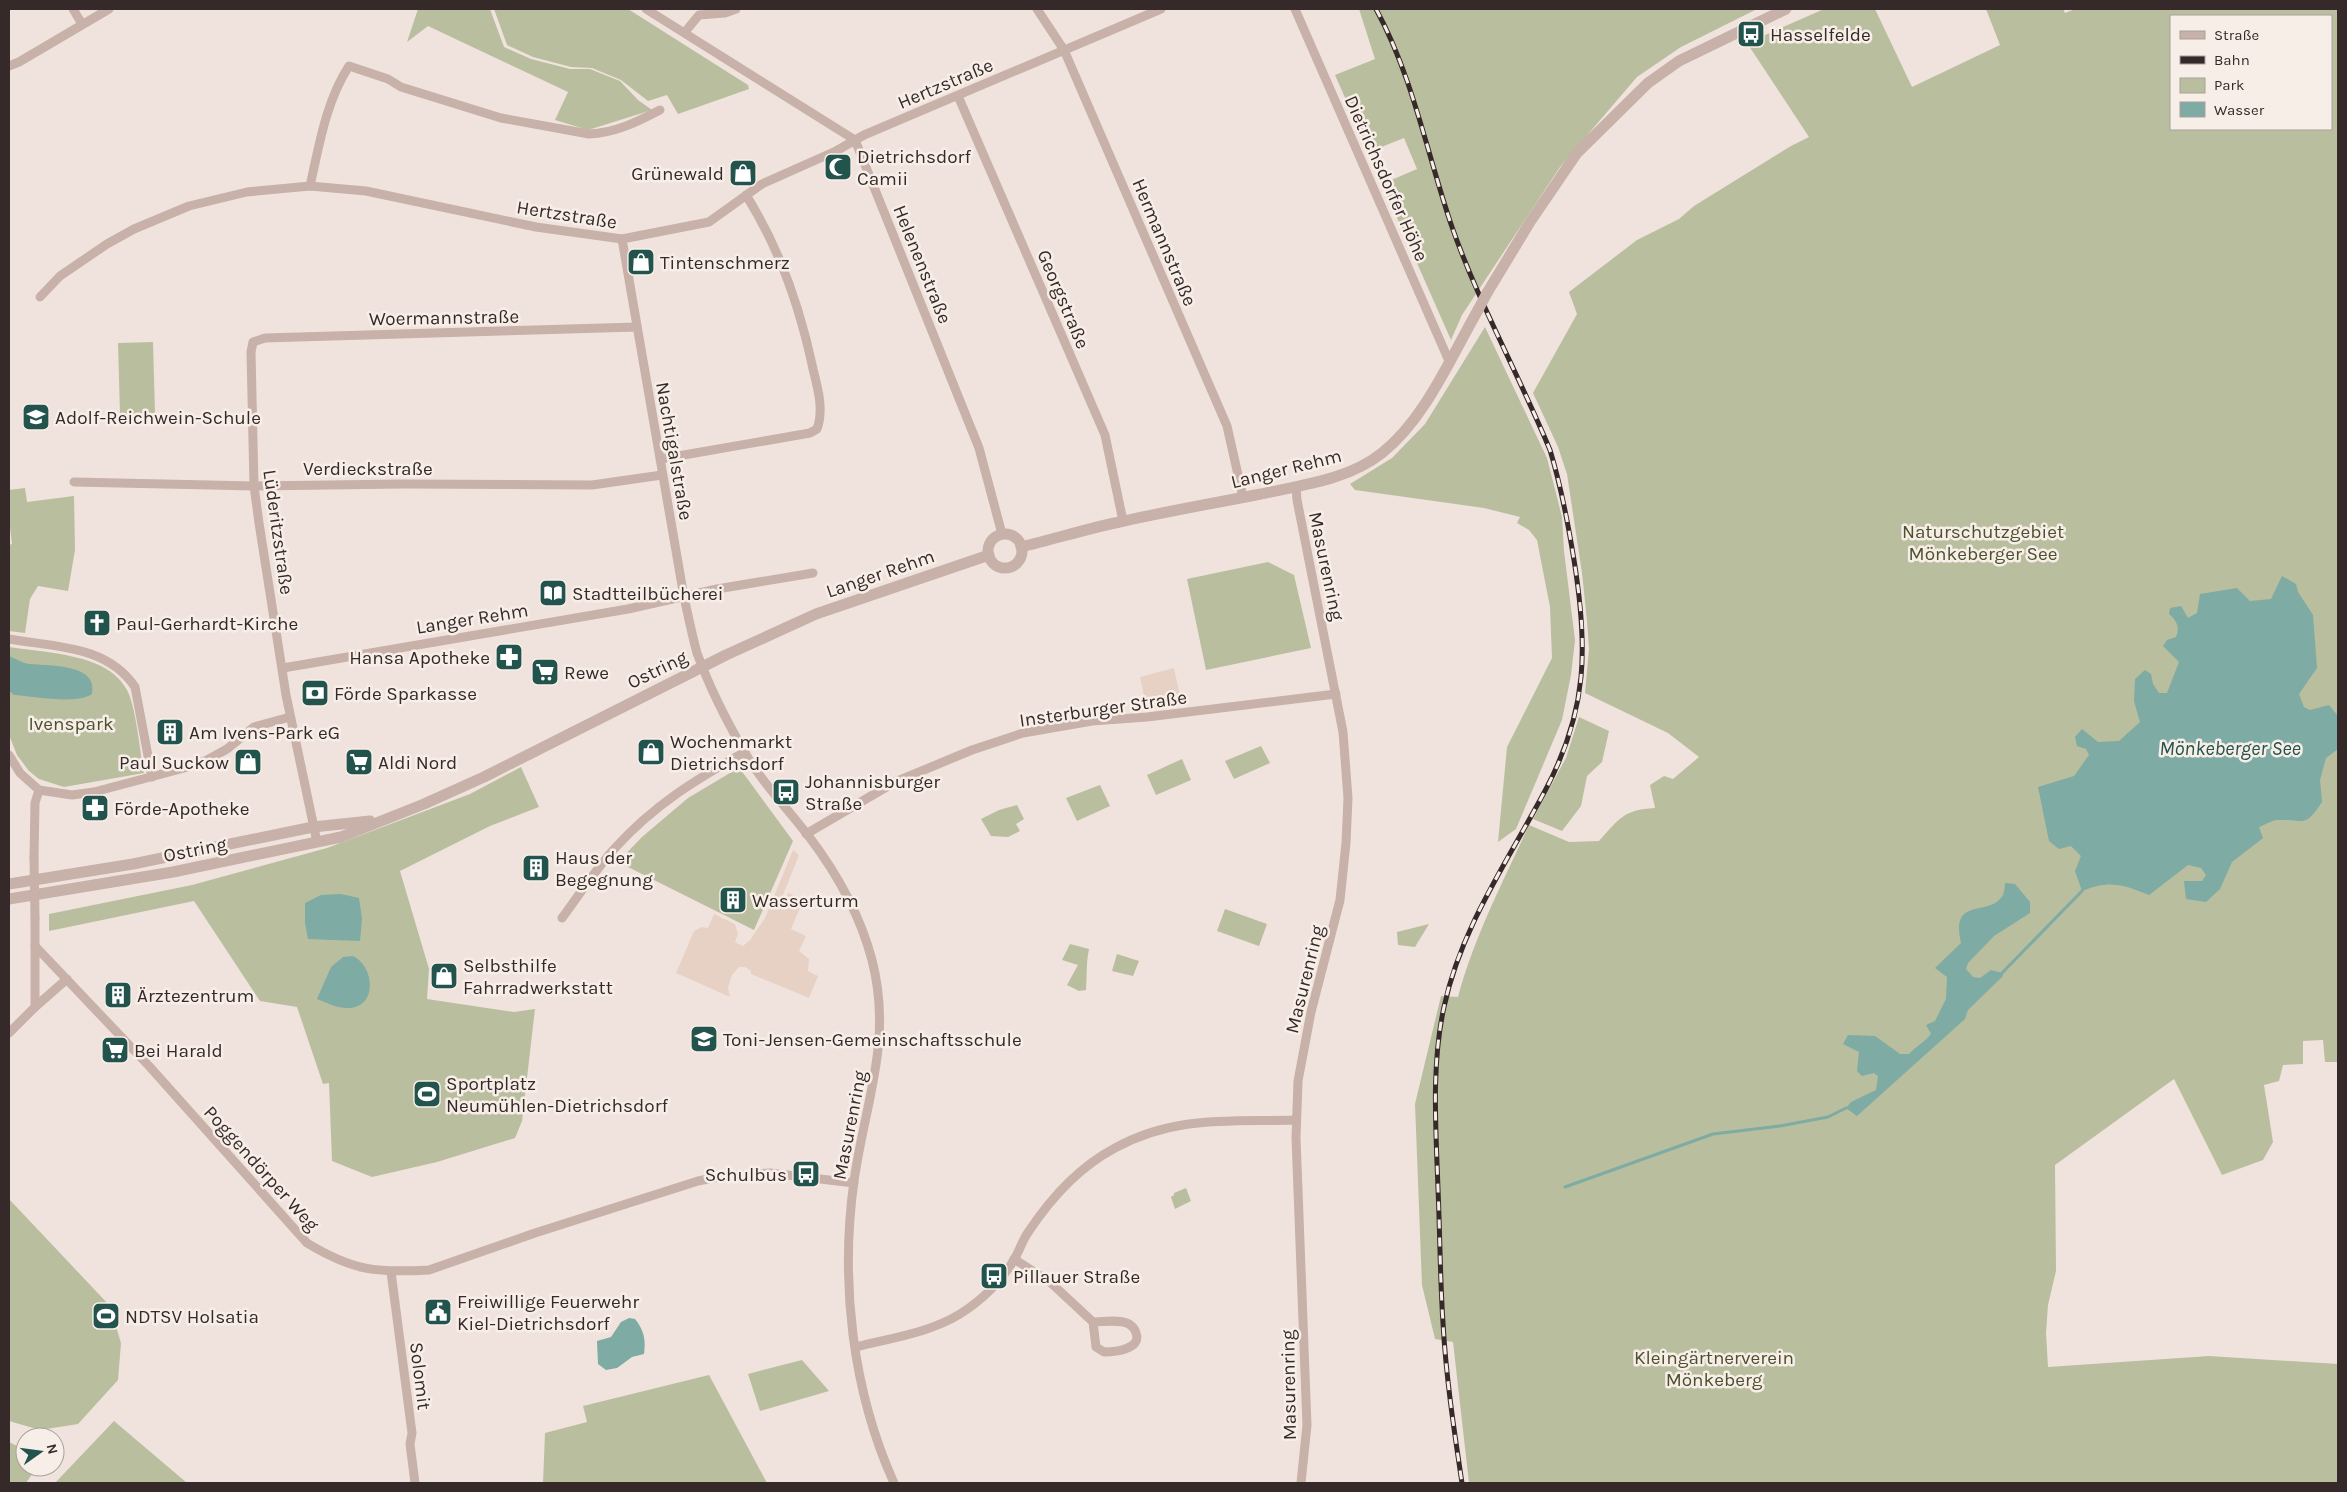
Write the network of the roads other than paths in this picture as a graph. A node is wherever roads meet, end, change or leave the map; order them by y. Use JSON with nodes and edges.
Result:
{"nodes":[{"id":1,"x":74,"y":9,"type":"edge"},
{"id":2,"x":109,"y":9,"type":"edge"},
{"id":3,"x":646,"y":9,"type":"edge"},
{"id":4,"x":736,"y":9,"type":"edge"},
{"id":5,"x":1037,"y":9,"type":"edge"},
{"id":6,"x":1161,"y":9,"type":"edge"},
{"id":7,"x":1295,"y":9,"type":"edge"},
{"id":8,"x":1786,"y":9,"type":"edge"},
{"id":9,"x":698,"y":12,"type":"edge"},
{"id":10,"x":82,"y":24,"type":"junction"},
{"id":11,"x":685,"y":32,"type":"junction"},
{"id":12,"x":1064,"y":50,"type":"junction"},
{"id":13,"x":9,"y":66,"type":"edge"},
{"id":14,"x":958,"y":96,"type":"junction"},
{"id":15,"x":660,"y":110,"type":"dead end"},
{"id":16,"x":855,"y":140,"type":"junction"},
{"id":17,"x":310,"y":186,"type":"junction"},
{"id":18,"x":746,"y":195,"type":"junction"},
{"id":19,"x":622,"y":239,"type":"junction"},
{"id":20,"x":40,"y":298,"type":"dead end"},
{"id":21,"x":638,"y":327,"type":"junction"},
{"id":22,"x":253,"y":342,"type":"joint"},
{"id":23,"x":1449,"y":361,"type":"junction"},
{"id":24,"x":661,"y":459,"type":"junction"},
{"id":25,"x":662,"y":475,"type":"junction"},
{"id":26,"x":74,"y":482,"type":"dead end"},
{"id":27,"x":254,"y":486,"type":"junction"},
{"id":28,"x":1296,"y":487,"type":"junction"},
{"id":29,"x":1243,"y":497,"type":"junction"},
{"id":30,"x":1123,"y":521,"type":"junction"},
{"id":31,"x":1002,"y":534,"type":"junction"},
{"id":32,"x":1021,"y":547,"type":"junction"},
{"id":33,"x":989,"y":555,"type":"junction"},
{"id":34,"x":813,"y":573,"type":"dead end"},
{"id":35,"x":684,"y":597,"type":"junction"},
{"id":36,"x":9,"y":639,"type":"edge"},
{"id":37,"x":703,"y":666,"type":"junction"},
{"id":38,"x":283,"y":668,"type":"junction"},
{"id":39,"x":1336,"y":694,"type":"junction"},
{"id":40,"x":290,"y":717,"type":"junction"},
{"id":41,"x":745,"y":752,"type":"junction"},
{"id":42,"x":9,"y":755,"type":"edge"},
{"id":43,"x":152,"y":777,"type":"junction"},
{"id":44,"x":39,"y":790,"type":"junction"},
{"id":45,"x":384,"y":820,"type":"junction"},
{"id":46,"x":313,"y":827,"type":"junction"},
{"id":47,"x":806,"y":834,"type":"junction"},
{"id":48,"x":317,"y":842,"type":"junction"},
{"id":49,"x":9,"y":884,"type":"edge"},
{"id":50,"x":9,"y":899,"type":"edge"},
{"id":51,"x":562,"y":918,"type":"dead end"},
{"id":52,"x":35,"y":946,"type":"junction"},
{"id":53,"x":67,"y":979,"type":"junction"},
{"id":54,"x":35,"y":1007,"type":"junction"},
{"id":55,"x":9,"y":1033,"type":"edge"},
{"id":56,"x":1296,"y":1120,"type":"junction"},
{"id":57,"x":854,"y":1183,"type":"junction"},
{"id":58,"x":1014,"y":1259,"type":"junction"},
{"id":59,"x":392,"y":1272,"type":"junction"},
{"id":60,"x":1093,"y":1322,"type":"junction"},
{"id":61,"x":856,"y":1347,"type":"junction"},
{"id":62,"x":415,"y":1483,"type":"edge"},
{"id":63,"x":894,"y":1483,"type":"edge"},
{"id":64,"x":1301,"y":1483,"type":"edge"}],
"edges":[{"from":1,"to":10,"type":"street"},
{"from":2,"to":10,"type":"street"},
{"from":3,"to":11,"type":"street"},
{"from":4,"to":9,"type":"street"},
{"from":5,"to":12,"type":"street","name":"Hermannstraße"},
{"from":6,"to":12,"type":"street","name":"Hertzstraße"},
{"from":7,"to":23,"type":"street","name":"Dietrichsdorfer Höhe"},
{"from":8,"to":23,"type":"street","name":"Langer Rehm","bridge":true},
{"from":9,"to":11,"type":"street"},
{"from":10,"to":13,"type":"street"},
{"from":11,"to":16,"type":"street"},
{"from":12,"to":14,"type":"street","name":"Hertzstraße"},
{"from":12,"to":29,"type":"street","name":"Hermannstraße"},
{"from":14,"to":16,"type":"street","name":"Hertzstraße"},
{"from":14,"to":30,"type":"street","name":"Georgstraße"},
{"from":15,"to":17,"type":"street"},
{"from":16,"to":18,"type":"street","name":"Hertzstraße"},
{"from":16,"to":31,"type":"street","name":"Helenenstraße"},
{"from":17,"to":19,"type":"street","name":"Hertzstraße"},
{"from":17,"to":20,"type":"street","name":"Hertzstraße"},
{"from":18,"to":19,"type":"street","name":"Hertzstraße"},
{"from":18,"to":24,"type":"street"},
{"from":19,"to":21,"type":"street","name":"Nachtigalstraße"},
{"from":21,"to":22,"type":"street","name":"Woermannstraße"},
{"from":21,"to":24,"type":"street","name":"Nachtigalstraße"},
{"from":22,"to":27,"type":"street","name":"Lüderitzstraße"},
{"from":23,"to":28,"type":"street","name":"Langer Rehm"},
{"from":24,"to":25,"type":"street","name":"Nachtigalstraße"},
{"from":25,"to":27,"type":"street","name":"Verdieckstraße"},
{"from":25,"to":35,"type":"street","name":"Nachtigalstraße"},
{"from":26,"to":27,"type":"street","name":"Verdieckstraße"},
{"from":27,"to":38,"type":"street","name":"Lüderitzstraße"},
{"from":28,"to":29,"type":"street","name":"Langer Rehm"},
{"from":28,"to":39,"type":"street","name":"Masurenring"},
{"from":29,"to":30,"type":"street","name":"Langer Rehm"},
{"from":30,"to":32,"type":"street","name":"Langer Rehm"},
{"from":31,"to":32,"type":"street"},
{"from":31,"to":33,"type":"street"},
{"from":32,"to":33,"type":"street"},
{"from":33,"to":37,"type":"street","name":"Langer Rehm"},
{"from":34,"to":35,"type":"street","name":"Langer Rehm"},
{"from":35,"to":37,"type":"street","name":"Nachtigalstraße"},
{"from":35,"to":38,"type":"street","name":"Langer Rehm"},
{"from":36,"to":43,"type":"street"},
{"from":37,"to":41,"type":"street","name":"Masurenring"},
{"from":37,"to":45,"type":"street","name":"Ostring"},
{"from":38,"to":40,"type":"street","name":"Lüderitzstraße"},
{"from":39,"to":47,"type":"street","name":"Insterburger Straße"},
{"from":39,"to":56,"type":"street","name":"Masurenring"},
{"from":40,"to":43,"type":"street"},
{"from":40,"to":46,"type":"street","name":"Lüderitzstraße"},
{"from":41,"to":47,"type":"street","name":"Masurenring"},
{"from":41,"to":51,"type":"street"},
{"from":42,"to":44,"type":"street"},
{"from":43,"to":44,"type":"street"},
{"from":44,"to":52,"type":"street","bridge":true},
{"from":45,"to":46,"type":"street","name":"Ostring"},
{"from":45,"to":48,"type":"street","name":"Ostring"},
{"from":46,"to":48,"type":"street","name":"Lüderitzstraße"},
{"from":46,"to":49,"type":"street","name":"Ostring"},
{"from":47,"to":57,"type":"street","name":"Masurenring"},
{"from":48,"to":50,"type":"street","name":"Ostring"},
{"from":52,"to":53,"type":"street","name":"Poggendörper Weg"},
{"from":52,"to":54,"type":"street"},
{"from":53,"to":54,"type":"street"},
{"from":53,"to":59,"type":"street","name":"Poggendörper Weg"},
{"from":54,"to":55,"type":"street"},
{"from":56,"to":58,"type":"street"},
{"from":56,"to":64,"type":"street","name":"Masurenring"},
{"from":57,"to":59,"type":"street","name":"Poggendörper Weg"},
{"from":57,"to":61,"type":"street","name":"Masurenring"},
{"from":58,"to":60,"type":"street"},
{"from":58,"to":61,"type":"street"},
{"from":59,"to":62,"type":"street","name":"Solomit"},
{"from":60,"to":60,"type":"street"},
{"from":61,"to":63,"type":"street","name":"Masurenring"}]}
